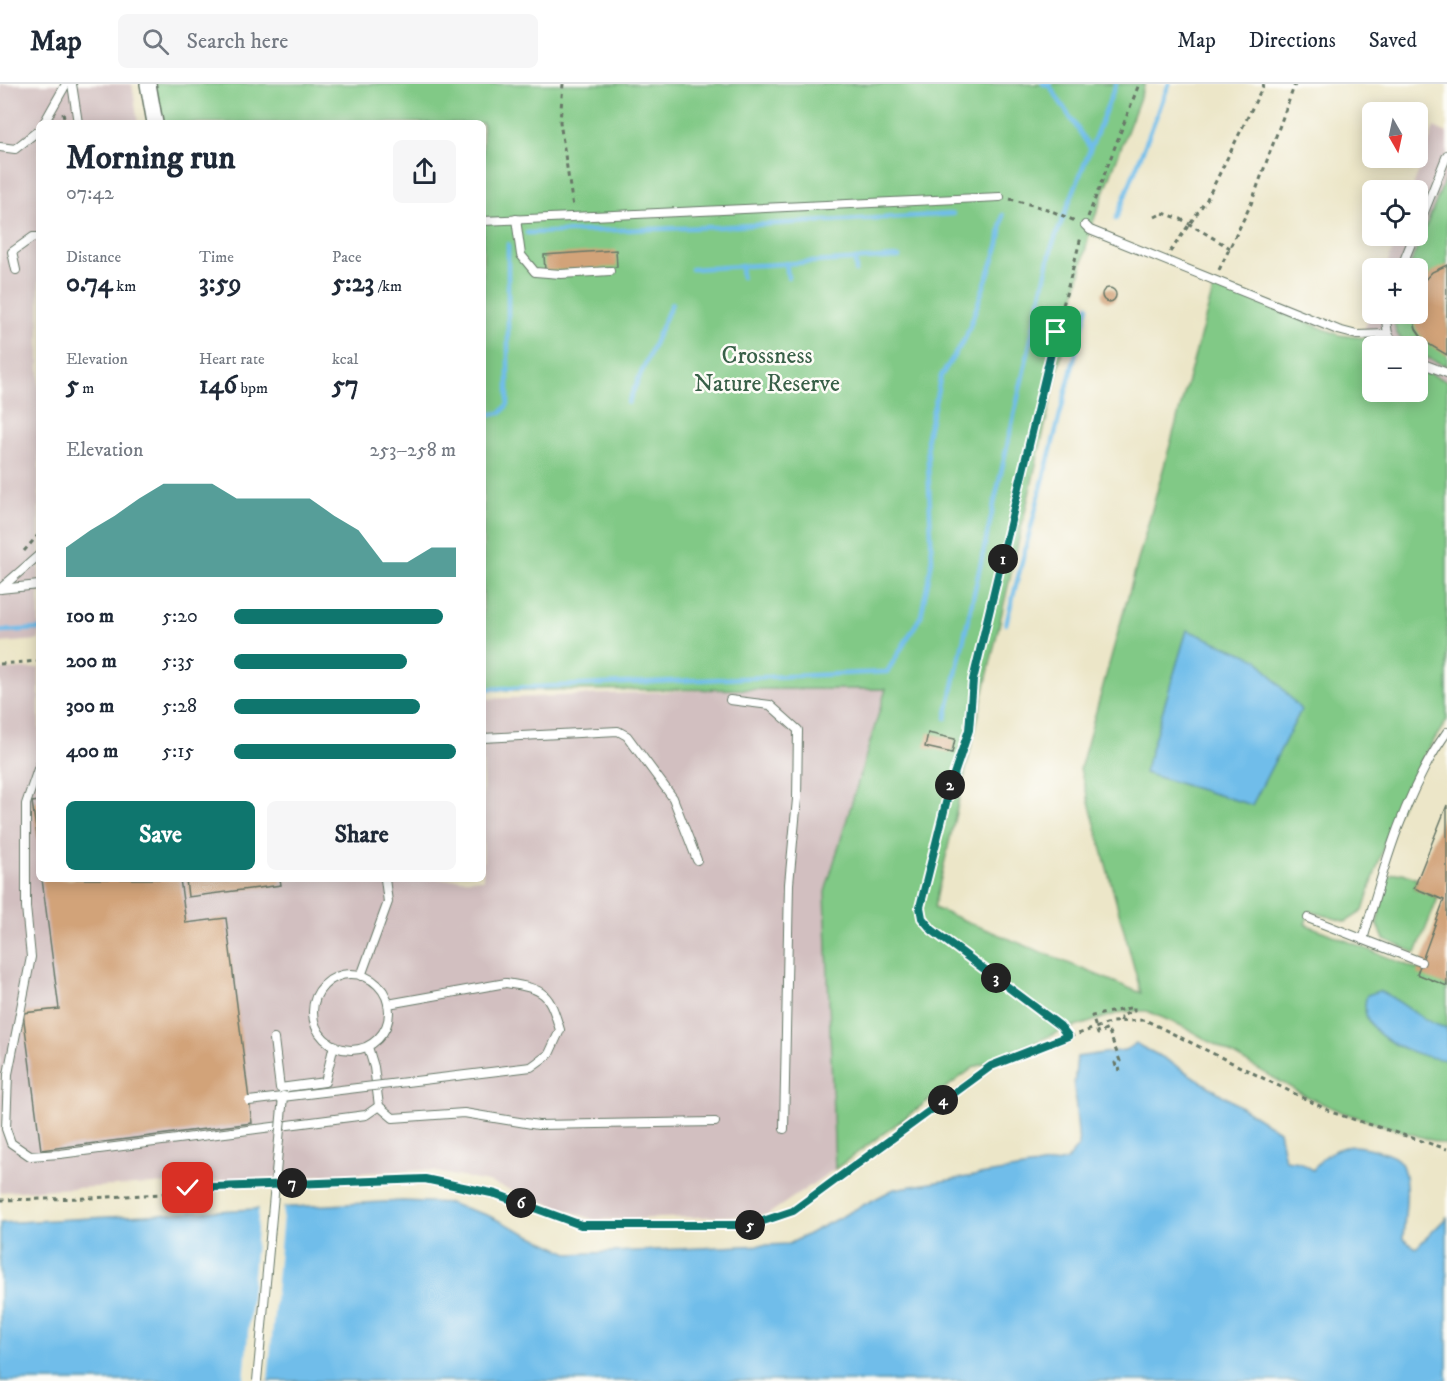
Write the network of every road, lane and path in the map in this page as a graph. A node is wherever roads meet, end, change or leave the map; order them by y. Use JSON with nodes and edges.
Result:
{"nodes":[{"id":1,"x":66,"y":84,"type":"edge"},
{"id":2,"x":72,"y":84,"type":"edge"},
{"id":3,"x":148,"y":84,"type":"edge"},
{"id":4,"x":563,"y":84,"type":"edge"},
{"id":5,"x":1139,"y":84,"type":"edge"},
{"id":6,"x":1264,"y":84,"type":"edge"},
{"id":7,"x":1295,"y":84,"type":"edge"},
{"id":8,"x":46,"y":120,"type":"edge"},
{"id":9,"x":78,"y":120,"type":"edge"},
{"id":10,"x":154,"y":120,"type":"edge"},
{"id":11,"x":36,"y":132,"type":"edge"},
{"id":12,"x":0,"y":147,"type":"edge"},
{"id":13,"x":1447,"y":155,"type":"edge"},
{"id":14,"x":1000,"y":197,"type":"joint"},
{"id":15,"x":1428,"y":202,"type":"edge"},
{"id":16,"x":574,"y":215,"type":"junction"},
{"id":17,"x":1155,"y":217,"type":"dead end"},
{"id":18,"x":516,"y":219,"type":"junction"},
{"id":19,"x":486,"y":221,"type":"edge"},
{"id":20,"x":1084,"y":225,"type":"junction"},
{"id":21,"x":1191,"y":225,"type":"junction"},
{"id":22,"x":36,"y":237,"type":"edge"},
{"id":23,"x":1230,"y":248,"type":"junction"},
{"id":24,"x":1166,"y":260,"type":"junction"},
{"id":25,"x":16,"y":270,"type":"dead end"},
{"id":26,"x":610,"y":271,"type":"dead end"},
{"id":27,"x":1214,"y":280,"type":"junction"},
{"id":28,"x":1386,"y":324,"type":"edge"},
{"id":29,"x":1388,"y":334,"type":"joint"},
{"id":30,"x":1428,"y":366,"type":"edge"},
{"id":31,"x":1447,"y":373,"type":"edge"},
{"id":32,"x":36,"y":558,"type":"edge"},
{"id":33,"x":36,"y":585,"type":"edge"},
{"id":34,"x":0,"y":589,"type":"edge"},
{"id":35,"x":36,"y":661,"type":"edge"},
{"id":36,"x":0,"y":664,"type":"edge"},
{"id":37,"x":730,"y":699,"type":"dead end"},
{"id":38,"x":1447,"y":732,"type":"edge"},
{"id":39,"x":486,"y":738,"type":"edge"},
{"id":40,"x":36,"y":776,"type":"edge"},
{"id":41,"x":697,"y":860,"type":"dead end"},
{"id":42,"x":385,"y":882,"type":"edge"},
{"id":43,"x":1308,"y":918,"type":"dead end"},
{"id":44,"x":1363,"y":939,"type":"junction"},
{"id":45,"x":1421,"y":963,"type":"dead end"},
{"id":46,"x":361,"y":976,"type":"junction"},
{"id":47,"x":388,"y":1004,"type":"junction"},
{"id":48,"x":1121,"y":1021,"type":"junction"},
{"id":49,"x":1095,"y":1027,"type":"junction"},
{"id":50,"x":1068,"y":1036,"type":"junction"},
{"id":51,"x":274,"y":1039,"type":"dead end"},
{"id":52,"x":334,"y":1045,"type":"junction"},
{"id":53,"x":368,"y":1047,"type":"junction"},
{"id":54,"x":1121,"y":1069,"type":"dead end"},
{"id":55,"x":283,"y":1096,"type":"junction"},
{"id":56,"x":249,"y":1101,"type":"dead end"},
{"id":57,"x":379,"y":1106,"type":"junction"},
{"id":58,"x":715,"y":1122,"type":"dead end"},
{"id":59,"x":784,"y":1129,"type":"dead end"},
{"id":60,"x":1447,"y":1149,"type":"edge"},
{"id":61,"x":274,"y":1184,"type":"dead end"},
{"id":62,"x":283,"y":1184,"type":"dead end"},
{"id":63,"x":0,"y":1200,"type":"edge"},
{"id":64,"x":258,"y":1381,"type":"edge"}],
"edges":[{"from":1,"to":8,"type":"lane"},
{"from":2,"to":9,"type":"lane"},
{"from":3,"to":10,"type":"street"},
{"from":4,"to":16,"type":"path"},
{"from":5,"to":20,"type":"path"},
{"from":6,"to":21,"type":"path"},
{"from":7,"to":23,"type":"path"},
{"from":11,"to":12,"type":"lane"},
{"from":13,"to":15,"type":"lane"},
{"from":14,"to":16,"type":"lane"},
{"from":14,"to":20,"type":"path"},
{"from":16,"to":18,"type":"lane"},
{"from":17,"to":21,"type":"path"},
{"from":18,"to":19,"type":"lane"},
{"from":18,"to":26,"type":"lane"},
{"from":20,"to":24,"type":"lane"},
{"from":20,"to":50,"type":"path"},
{"from":21,"to":23,"type":"path"},
{"from":21,"to":24,"type":"path"},
{"from":22,"to":25,"type":"lane"},
{"from":23,"to":27,"type":"path"},
{"from":24,"to":27,"type":"lane"},
{"from":27,"to":29,"type":"lane"},
{"from":28,"to":29,"type":"lane"},
{"from":30,"to":31,"type":"lane"},
{"from":32,"to":34,"type":"lane"},
{"from":33,"to":34,"type":"lane"},
{"from":35,"to":36,"type":"path"},
{"from":37,"to":59,"type":"lane"},
{"from":38,"to":44,"type":"lane"},
{"from":39,"to":41,"type":"lane"},
{"from":40,"to":57,"type":"lane"},
{"from":42,"to":46,"type":"lane"},
{"from":43,"to":44,"type":"lane"},
{"from":44,"to":45,"type":"lane"},
{"from":46,"to":47,"type":"lane"},
{"from":46,"to":52,"type":"lane"},
{"from":47,"to":53,"type":"lane"},
{"from":47,"to":55,"type":"lane","bridge":true},
{"from":48,"to":49,"type":"path"},
{"from":48,"to":49,"type":"path"},
{"from":48,"to":60,"type":"path"},
{"from":49,"to":50,"type":"path"},
{"from":49,"to":54,"type":"path"},
{"from":50,"to":62,"type":"path"},
{"from":51,"to":52,"type":"lane"},
{"from":52,"to":53,"type":"lane"},
{"from":53,"to":57,"type":"lane"},
{"from":55,"to":56,"type":"lane","bridge":true},
{"from":55,"to":64,"type":"lane","bridge":true},
{"from":57,"to":58,"type":"lane"},
{"from":61,"to":63,"type":"path"}]}
